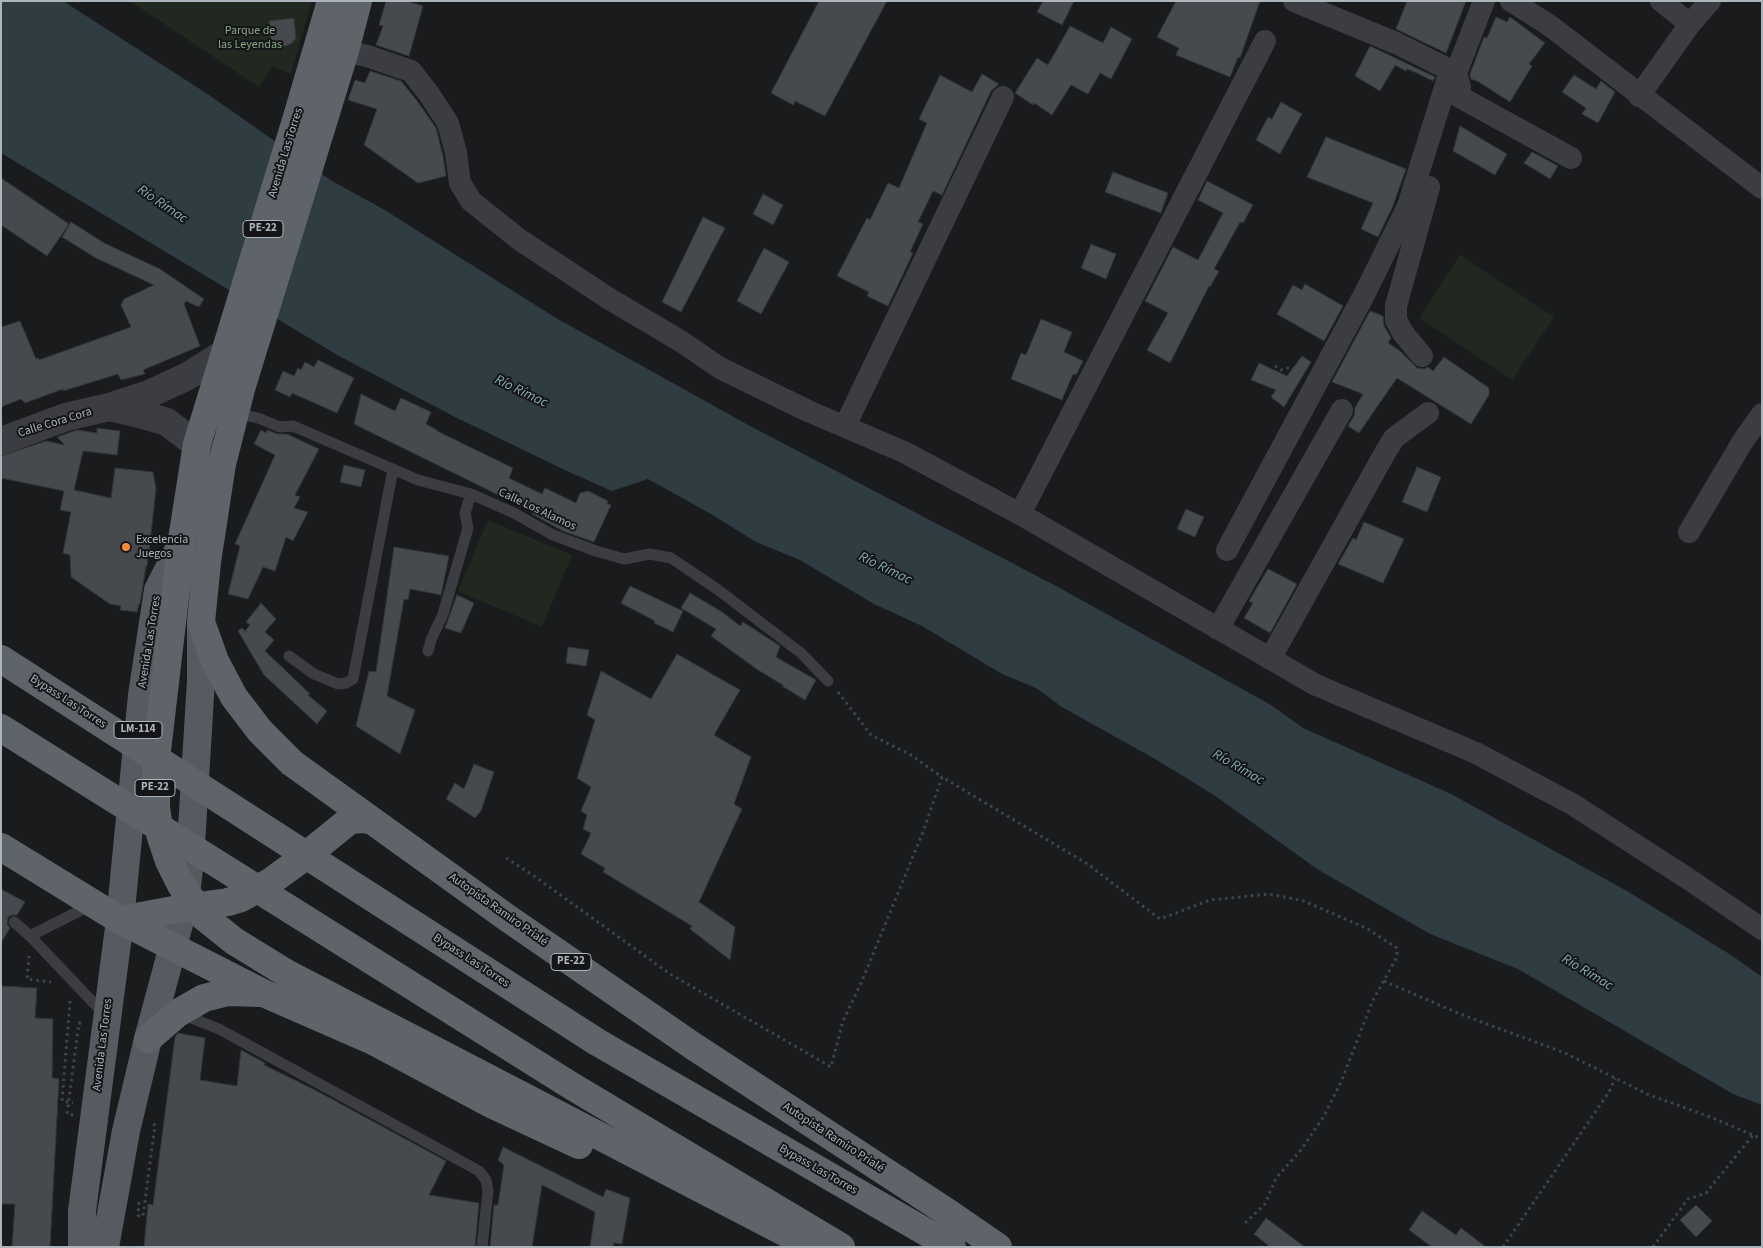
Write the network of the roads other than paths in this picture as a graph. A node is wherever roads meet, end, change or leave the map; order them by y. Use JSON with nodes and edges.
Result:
{"nodes":[{"id":1,"x":331,"y":1,"type":"edge"},
{"id":2,"x":358,"y":1,"type":"edge"},
{"id":3,"x":1294,"y":1,"type":"edge"},
{"id":4,"x":1484,"y":1,"type":"edge"},
{"id":5,"x":1511,"y":1,"type":"edge"},
{"id":6,"x":1662,"y":1,"type":"edge"},
{"id":7,"x":1710,"y":1,"type":"edge"},
{"id":8,"x":1690,"y":24,"type":"junction"},
{"id":9,"x":1266,"y":41,"type":"dead end"},
{"id":10,"x":345,"y":51,"type":"junction"},
{"id":11,"x":1456,"y":73,"type":"junction"},
{"id":12,"x":1458,"y":96,"type":"junction"},
{"id":13,"x":1639,"y":96,"type":"junction"},
{"id":14,"x":1003,"y":97,"type":"dead end"},
{"id":15,"x":310,"y":121,"type":"junction"},
{"id":16,"x":1571,"y":158,"type":"dead end"},
{"id":17,"x":1762,"y":188,"type":"edge"},
{"id":18,"x":226,"y":348,"type":"junction"},
{"id":19,"x":1422,"y":356,"type":"dead end"},
{"id":20,"x":109,"y":407,"type":"junction"},
{"id":21,"x":1342,"y":410,"type":"dead end"},
{"id":22,"x":235,"y":413,"type":"junction"},
{"id":23,"x":1428,"y":413,"type":"dead end"},
{"id":24,"x":1762,"y":414,"type":"edge"},
{"id":25,"x":845,"y":426,"type":"junction"},
{"id":26,"x":1,"y":441,"type":"edge"},
{"id":27,"x":196,"y":444,"type":"junction"},
{"id":28,"x":222,"y":464,"type":"junction"},
{"id":29,"x":392,"y":469,"type":"junction"},
{"id":30,"x":471,"y":494,"type":"junction"},
{"id":31,"x":1020,"y":514,"type":"junction"},
{"id":32,"x":1689,"y":532,"type":"dead end"},
{"id":33,"x":181,"y":546,"type":"junction"},
{"id":34,"x":1226,"y":550,"type":"dead end"},
{"id":35,"x":201,"y":622,"type":"junction"},
{"id":36,"x":1218,"y":629,"type":"junction"},
{"id":37,"x":428,"y":651,"type":"dead end"},
{"id":38,"x":289,"y":656,"type":"dead end"},
{"id":39,"x":1,"y":659,"type":"edge"},
{"id":40,"x":1270,"y":659,"type":"junction"},
{"id":41,"x":828,"y":681,"type":"road end"},
{"id":42,"x":1,"y":728,"type":"edge"},
{"id":43,"x":372,"y":821,"type":"junction"},
{"id":44,"x":1,"y":847,"type":"edge"},
{"id":45,"x":93,"y":903,"type":"junction"},
{"id":46,"x":184,"y":908,"type":"junction"},
{"id":47,"x":120,"y":920,"type":"junction"},
{"id":48,"x":14,"y":922,"type":"dead end"},
{"id":49,"x":1762,"y":930,"type":"edge"},
{"id":50,"x":30,"y":936,"type":"junction"},
{"id":51,"x":174,"y":947,"type":"junction"},
{"id":52,"x":263,"y":993,"type":"junction"},
{"id":53,"x":178,"y":1013,"type":"junction"},
{"id":54,"x":107,"y":1016,"type":"junction"},
{"id":55,"x":148,"y":1039,"type":"junction"},
{"id":56,"x":803,"y":1242,"type":"edge"},
{"id":57,"x":82,"y":1247,"type":"edge"},
{"id":58,"x":105,"y":1247,"type":"edge"},
{"id":59,"x":482,"y":1247,"type":"edge"},
{"id":60,"x":841,"y":1247,"type":"edge"},
{"id":61,"x":952,"y":1247,"type":"edge"},
{"id":62,"x":998,"y":1247,"type":"edge"}],
"edges":[{"from":1,"to":15,"type":"highway","name":"Avenida Las Torres","number":"PE-22"},
{"from":2,"to":10,"type":"highway","name":"Avenida Las Torres","number":"PE-22"},
{"from":3,"to":11,"type":"street"},
{"from":4,"to":11,"type":"street"},
{"from":5,"to":13,"type":"street"},
{"from":6,"to":8,"type":"street"},
{"from":7,"to":8,"type":"street"},
{"from":8,"to":13,"type":"street"},
{"from":9,"to":31,"type":"street"},
{"from":10,"to":15,"type":"highway","name":"Avenida Las Torres","number":"PE-22"},
{"from":10,"to":25,"type":"street"},
{"from":11,"to":12,"type":"street"},
{"from":11,"to":34,"type":"street"},
{"from":12,"to":16,"type":"street"},
{"from":12,"to":19,"type":"street"},
{"from":13,"to":17,"type":"street"},
{"from":14,"to":25,"type":"street"},
{"from":15,"to":18,"type":"highway","name":"Avenida Las Torres","number":"PE-22"},
{"from":15,"to":22,"type":"highway","name":"Avenida Las Torres","number":"PE-22"},
{"from":18,"to":20,"type":"street","name":"Calle Cora Cora"},
{"from":18,"to":27,"type":"highway","name":"Avenida Las Torres","number":"PE-22"},
{"from":20,"to":26,"type":"street","name":"Calle Cora Cora"},
{"from":20,"to":27,"type":"street","name":"Calle Cora Cora"},
{"from":21,"to":36,"type":"street"},
{"from":22,"to":28,"type":"highway","name":"Avenida Las Torres","number":"PE-22"},
{"from":22,"to":29,"type":"lane","name":"Calle Los Alamos"},
{"from":23,"to":40,"type":"street"},
{"from":24,"to":32,"type":"street"},
{"from":25,"to":31,"type":"street"},
{"from":27,"to":28,"type":"street","name":"Calle Cora Cora"},
{"from":27,"to":33,"type":"highway","name":"Avenida Las Torres","number":"PE-22"},
{"from":28,"to":35,"type":"highway","name":"Avenida Las Torres","number":"PE-22"},
{"from":29,"to":30,"type":"lane","name":"Calle Los Alamos"},
{"from":29,"to":38,"type":"lane"},
{"from":30,"to":37,"type":"lane"},
{"from":30,"to":41,"type":"lane","name":"Calle Los Alamos"},
{"from":31,"to":36,"type":"street"},
{"from":33,"to":47,"type":"main road","name":"Avenida Las Torres","number":"LM-114"},
{"from":33,"to":56,"type":"highway","number":"PE-22"},
{"from":35,"to":43,"type":"highway","name":"Autopista Ramiro Prialé","number":"PE-22"},
{"from":35,"to":46,"type":"main road","name":"Avenida Las Torres"},
{"from":36,"to":40,"type":"street"},
{"from":39,"to":61,"type":"highway","name":"Bypass Las Torres"},
{"from":40,"to":49,"type":"street"},
{"from":42,"to":60,"type":"highway"},
{"from":43,"to":46,"type":"highway"},
{"from":43,"to":62,"type":"highway","name":"Autopista Ramiro Prialé","number":"PE-22"},
{"from":44,"to":45,"type":"highway"},
{"from":45,"to":47,"type":"highway"},
{"from":45,"to":50,"type":"lane"},
{"from":46,"to":47,"type":"highway"},
{"from":46,"to":51,"type":"main road","name":"Avenida Las Torres"},
{"from":47,"to":51,"type":"highway"},
{"from":47,"to":54,"type":"main road","name":"Avenida Las Torres","number":"LM-114"},
{"from":48,"to":50,"type":"lane"},
{"from":50,"to":54,"type":"lane"},
{"from":51,"to":52,"type":"highway"},
{"from":51,"to":55,"type":"main road","name":"Avenida Las Torres"},
{"from":52,"to":53,"type":"highway"},
{"from":52,"to":56,"type":"highway"},
{"from":53,"to":55,"type":"highway"},
{"from":53,"to":59,"type":"lane"},
{"from":54,"to":57,"type":"main road","name":"Avenida Las Torres","number":"LM-114"},
{"from":55,"to":58,"type":"main road","name":"Avenida Las Torres"}]}
